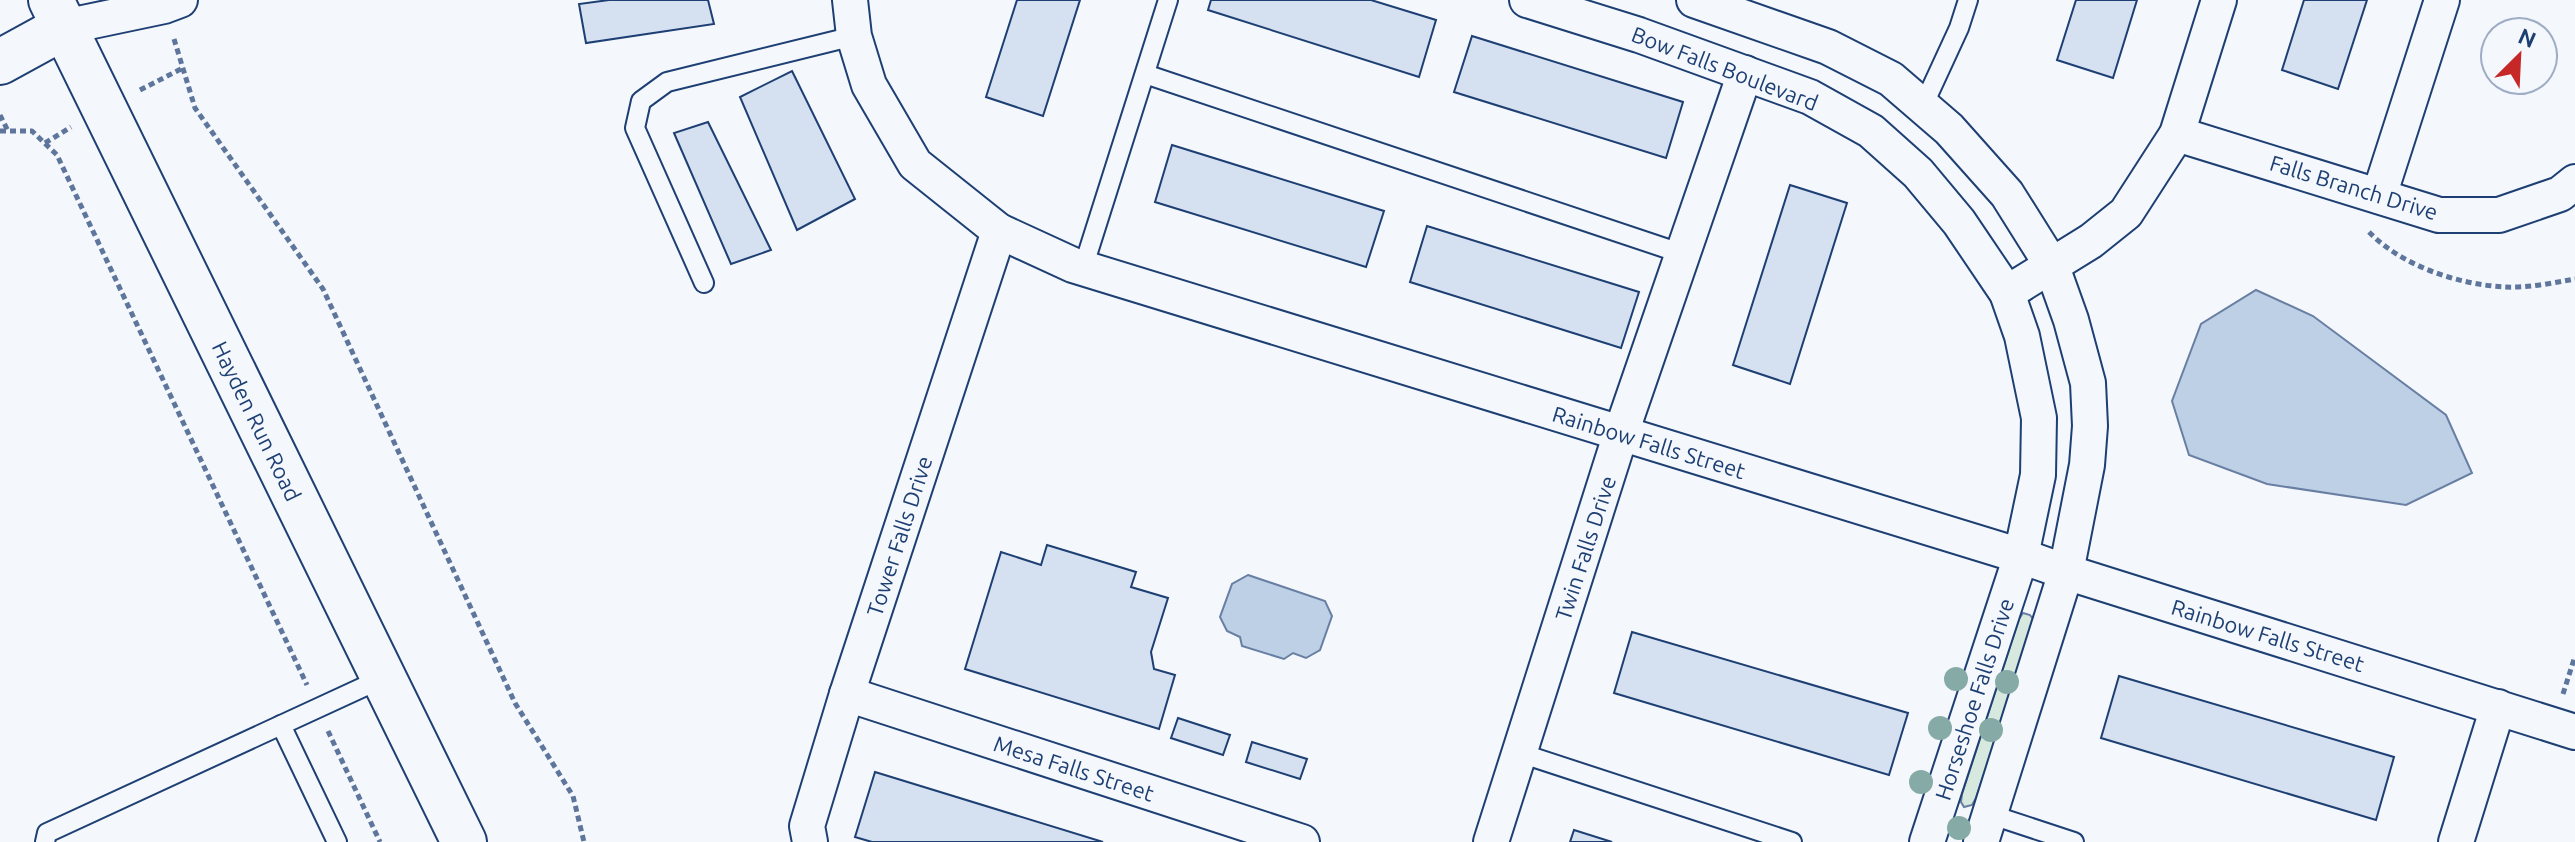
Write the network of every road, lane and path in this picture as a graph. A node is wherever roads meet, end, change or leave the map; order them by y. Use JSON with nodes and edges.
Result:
{"nodes":[{"id":1,"x":100,"y":0,"type":"edge"},
{"id":2,"x":850,"y":0,"type":"edge"},
{"id":3,"x":1168,"y":0,"type":"edge"},
{"id":4,"x":1527,"y":0,"type":"edge"},
{"id":5,"x":1694,"y":0,"type":"edge"},
{"id":6,"x":1968,"y":0,"type":"edge"},
{"id":7,"x":2219,"y":0,"type":"edge"},
{"id":8,"x":2442,"y":0,"type":"edge"},
{"id":9,"x":172,"y":3,"type":"edge"},
{"id":10,"x":57,"y":14,"type":"edge"},
{"id":11,"x":854,"y":36,"type":"junction"},
{"id":12,"x":0,"y":62,"type":"edge"},
{"id":13,"x":1745,"y":73,"type":"junction"},
{"id":14,"x":1145,"y":74,"type":"junction"},
{"id":15,"x":1923,"y":106,"type":"junction"},
{"id":16,"x":0,"y":115,"type":"edge"},
{"id":17,"x":0,"y":131,"type":"edge"},
{"id":18,"x":8,"y":131,"type":"junction"},
{"id":19,"x":2177,"y":134,"type":"junction"},
{"id":20,"x":2575,"y":182,"type":"edge"},
{"id":21,"x":2379,"y":196,"type":"junction"},
{"id":22,"x":2362,"y":225,"type":"dead end"},
{"id":23,"x":999,"y":231,"type":"junction"},
{"id":24,"x":1683,"y":254,"type":"junction"},
{"id":25,"x":2051,"y":264,"type":"junction"},
{"id":26,"x":1083,"y":268,"type":"junction"},
{"id":27,"x":2575,"y":279,"type":"edge"},
{"id":28,"x":704,"y":283,"type":"dead end"},
{"id":29,"x":2007,"y":293,"type":"junction"},
{"id":30,"x":1621,"y":433,"type":"junction"},
{"id":31,"x":2021,"y":556,"type":"junction"},
{"id":32,"x":2066,"y":572,"type":"junction"},
{"id":33,"x":383,"y":678,"type":"junction"},
{"id":34,"x":2568,"y":681,"type":"dead end"},
{"id":35,"x":2575,"y":683,"type":"edge"},
{"id":36,"x":847,"y":694,"type":"junction"},
{"id":37,"x":2498,"y":707,"type":"junction"},
{"id":38,"x":318,"y":709,"type":"junction"},
{"id":39,"x":281,"y":725,"type":"junction"},
{"id":40,"x":2575,"y":732,"type":"edge"},
{"id":41,"x":1520,"y":753,"type":"junction"},
{"id":42,"x":1985,"y":828,"type":"edge"},
{"id":43,"x":1741,"y":834,"type":"edge"},
{"id":44,"x":45,"y":842,"type":"edge"},
{"id":45,"x":337,"y":842,"type":"edge"},
{"id":46,"x":380,"y":842,"type":"edge"},
{"id":47,"x":464,"y":842,"type":"edge"},
{"id":48,"x":584,"y":842,"type":"edge"},
{"id":49,"x":810,"y":842,"type":"edge"},
{"id":50,"x":1302,"y":842,"type":"edge"},
{"id":51,"x":1491,"y":842,"type":"edge"},
{"id":52,"x":1792,"y":842,"type":"edge"},
{"id":53,"x":1927,"y":842,"type":"edge"},
{"id":54,"x":2074,"y":842,"type":"edge"},
{"id":55,"x":2456,"y":842,"type":"edge"}],
"edges":[{"from":1,"to":10,"type":"street"},
{"from":2,"to":11,"type":"street","name":"Rainbow Falls Street"},
{"from":3,"to":14,"type":"lane"},
{"from":4,"to":13,"type":"street","name":"Bow Falls Boulevard"},
{"from":5,"to":15,"type":"street"},
{"from":6,"to":15,"type":"lane"},
{"from":7,"to":19,"type":"street"},
{"from":8,"to":21,"type":"street"},
{"from":9,"to":10,"type":"street"},
{"from":9,"to":48,"type":"path"},
{"from":10,"to":12,"type":"main road"},
{"from":10,"to":33,"type":"main road","name":"Hayden Run Road"},
{"from":11,"to":23,"type":"street","name":"Rainbow Falls Street"},
{"from":11,"to":28,"type":"lane"},
{"from":13,"to":24,"type":"street","name":"Twin Falls Drive"},
{"from":13,"to":29,"type":"street","name":"Bow Falls Boulevard"},
{"from":14,"to":24,"type":"lane"},
{"from":14,"to":26,"type":"lane"},
{"from":15,"to":25,"type":"street"},
{"from":16,"to":18,"type":"path"},
{"from":17,"to":18,"type":"path"},
{"from":18,"to":38,"type":"path"},
{"from":19,"to":21,"type":"street","name":"Falls Branch Drive"},
{"from":19,"to":25,"type":"street"},
{"from":20,"to":21,"type":"street","name":"Falls Branch Drive"},
{"from":22,"to":27,"type":"path"},
{"from":23,"to":26,"type":"street","name":"Rainbow Falls Street"},
{"from":23,"to":36,"type":"street","name":"Tower Falls Drive"},
{"from":24,"to":30,"type":"street","name":"Twin Falls Drive"},
{"from":25,"to":29,"type":"street"},
{"from":25,"to":32,"type":"street"},
{"from":26,"to":30,"type":"street","name":"Rainbow Falls Street"},
{"from":29,"to":31,"type":"street","name":"Bow Falls Boulevard"},
{"from":30,"to":31,"type":"street","name":"Rainbow Falls Street"},
{"from":30,"to":41,"type":"street","name":"Twin Falls Drive"},
{"from":31,"to":32,"type":"street","name":"Rainbow Falls Street"},
{"from":31,"to":53,"type":"street","name":"Horseshoe Falls Drive"},
{"from":32,"to":37,"type":"street","name":"Rainbow Falls Street"},
{"from":32,"to":42,"type":"street"},
{"from":33,"to":38,"type":"lane"},
{"from":33,"to":47,"type":"main road","name":"Hayden Run Road"},
{"from":34,"to":35,"type":"path"},
{"from":36,"to":49,"type":"street","name":"Tower Falls Drive"},
{"from":36,"to":50,"type":"street","name":"Mesa Falls Street"},
{"from":37,"to":40,"type":"street","name":"Rainbow Falls Street"},
{"from":37,"to":55,"type":"street"},
{"from":38,"to":39,"type":"lane"},
{"from":38,"to":46,"type":"path"},
{"from":39,"to":44,"type":"lane"},
{"from":39,"to":45,"type":"lane"},
{"from":41,"to":43,"type":"lane"},
{"from":41,"to":51,"type":"street","name":"Twin Falls Drive"},
{"from":42,"to":54,"type":"lane"},
{"from":43,"to":52,"type":"lane"}]}
